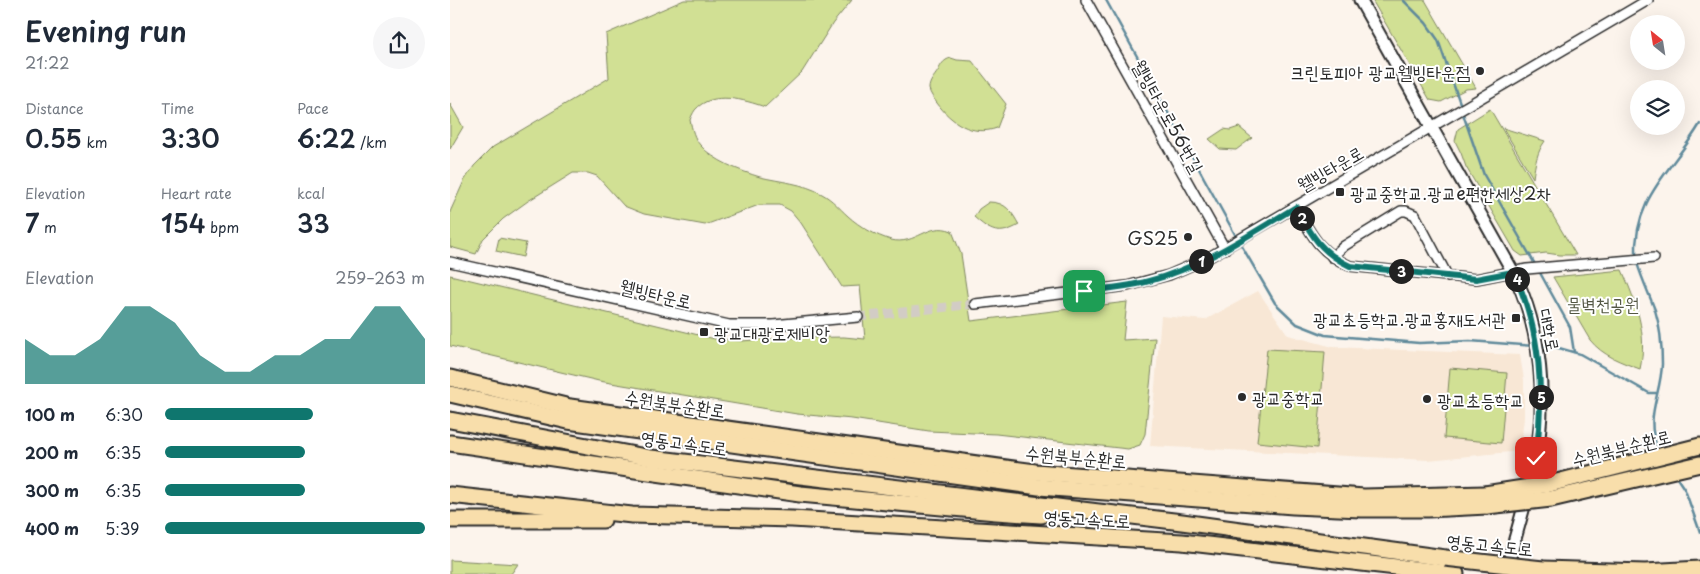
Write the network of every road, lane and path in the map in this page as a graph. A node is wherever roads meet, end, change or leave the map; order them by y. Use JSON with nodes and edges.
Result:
{"nodes":[{"id":1,"x":1086,"y":0,"type":"edge"},
{"id":2,"x":1360,"y":0,"type":"edge"},
{"id":3,"x":1648,"y":0,"type":"edge"},
{"id":4,"x":1431,"y":128,"type":"junction"},
{"id":5,"x":1296,"y":207,"type":"junction"},
{"id":6,"x":1225,"y":248,"type":"junction"},
{"id":7,"x":1332,"y":257,"type":"junction"},
{"id":8,"x":1654,"y":258,"type":"dead end"},
{"id":9,"x":450,"y":262,"type":"edge"},
{"id":10,"x":1513,"y":272,"type":"junction"},
{"id":11,"x":1448,"y":277,"type":"junction"},
{"id":12,"x":975,"y":304,"type":"tunnel mouth"},
{"id":13,"x":858,"y":317,"type":"tunnel mouth"},
{"id":14,"x":450,"y":378,"type":"edge"},
{"id":15,"x":450,"y":394,"type":"edge"},
{"id":16,"x":450,"y":420,"type":"edge"},
{"id":17,"x":450,"y":443,"type":"edge"},
{"id":18,"x":1698,"y":446,"type":"edge"},
{"id":19,"x":1700,"y":464,"type":"edge"},
{"id":20,"x":1550,"y":491,"type":"junction"},
{"id":21,"x":450,"y":495,"type":"edge"},
{"id":22,"x":1486,"y":500,"type":"junction"},
{"id":23,"x":714,"y":517,"type":"junction"},
{"id":24,"x":450,"y":520,"type":"edge"},
{"id":25,"x":1182,"y":522,"type":"junction"},
{"id":26,"x":1449,"y":568,"type":"edge"},
{"id":27,"x":1543,"y":569,"type":"junction"},
{"id":28,"x":1700,"y":570,"type":"edge"},
{"id":29,"x":1505,"y":574,"type":"edge"},
{"id":30,"x":1586,"y":574,"type":"edge"}],
"edges":[{"from":1,"to":6,"type":"street","name":"웰빙타운로56번길"},
{"from":2,"to":4,"type":"street","name":"대학로"},
{"from":3,"to":4,"type":"street","name":"웰빙타운로"},
{"from":4,"to":5,"type":"street","name":"웰빙타운로"},
{"from":4,"to":10,"type":"street","name":"대학로"},
{"from":5,"to":6,"type":"street","name":"웰빙타운로"},
{"from":5,"to":7,"type":"street"},
{"from":6,"to":12,"type":"street","name":"웰빙타운로"},
{"from":7,"to":11,"type":"street"},
{"from":7,"to":11,"type":"street"},
{"from":8,"to":10,"type":"street"},
{"from":9,"to":13,"type":"street","name":"웰빙타운로"},
{"from":10,"to":11,"type":"street"},
{"from":10,"to":29,"type":"street","name":"대학로"},
{"from":14,"to":22,"type":"highway","name":"수원북부순환로"},
{"from":15,"to":22,"type":"highway","name":"수원북부순환로"},
{"from":16,"to":25,"type":"highway","name":"영동고속도로"},
{"from":17,"to":25,"type":"highway","name":"영동고속도로"},
{"from":18,"to":20,"type":"highway","name":"수원북부순환로"},
{"from":19,"to":20,"type":"highway","name":"수원북부순환로"},
{"from":20,"to":22,"type":"highway","name":"수원북부순환로","bridge":true},
{"from":21,"to":23,"type":"highway","name":"영동고속도로"},
{"from":23,"to":24,"type":"highway","name":"영동고속도로"},
{"from":23,"to":26,"type":"highway","name":"영동고속도로"},
{"from":25,"to":26,"type":"highway","name":"영동고속도로"},
{"from":26,"to":27,"type":"highway","name":"영동고속도로","bridge":true},
{"from":27,"to":28,"type":"highway"},
{"from":27,"to":30,"type":"highway","name":"영동고속도로"}]}
